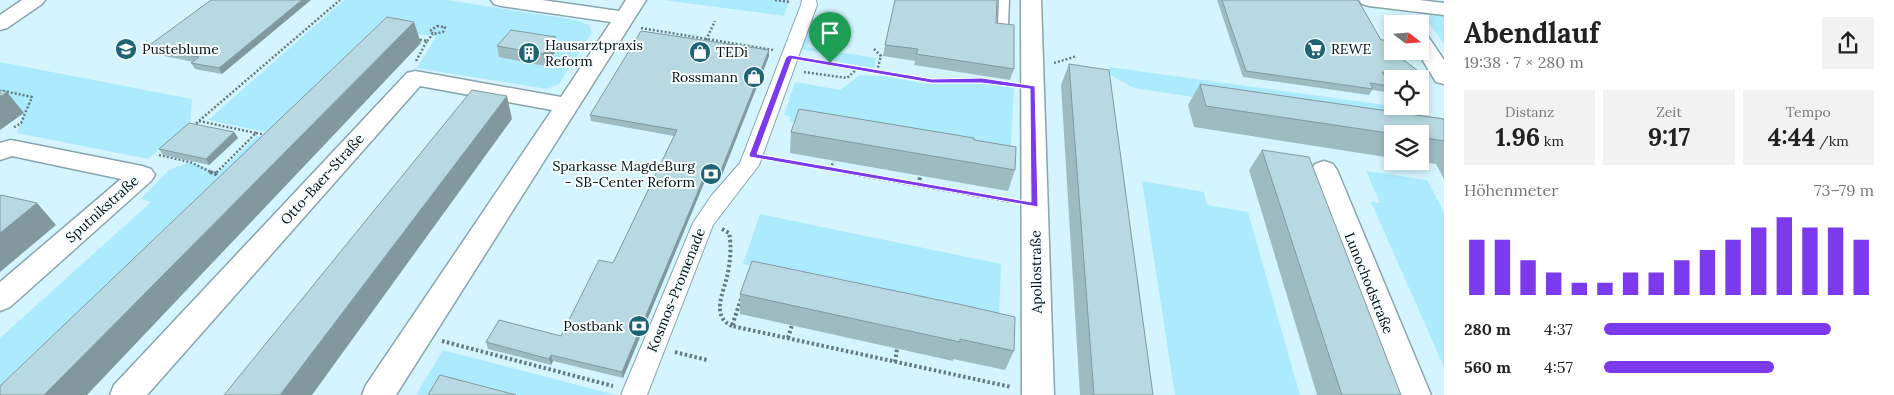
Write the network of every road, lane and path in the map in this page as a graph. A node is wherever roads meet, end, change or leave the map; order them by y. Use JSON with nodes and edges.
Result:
{"nodes":[{"id":1,"x":34,"y":0,"type":"edge"},
{"id":2,"x":340,"y":0,"type":"edge"},
{"id":3,"x":501,"y":0,"type":"edge"},
{"id":4,"x":809,"y":0,"type":"edge"},
{"id":5,"x":1004,"y":0,"type":"edge"},
{"id":6,"x":1031,"y":0,"type":"edge"},
{"id":7,"x":1369,"y":0,"type":"edge"},
{"id":8,"x":1397,"y":4,"type":"junction"},
{"id":9,"x":1444,"y":9,"type":"edge"},
{"id":10,"x":626,"y":14,"type":"edge"},
{"id":11,"x":1404,"y":15,"type":"edge"},
{"id":12,"x":715,"y":21,"type":"dead end"},
{"id":13,"x":0,"y":24,"type":"edge"},
{"id":14,"x":1003,"y":25,"type":"edge"},
{"id":15,"x":433,"y":34,"type":"junction"},
{"id":16,"x":411,"y":38,"type":"edge"},
{"id":17,"x":706,"y":40,"type":"junction"},
{"id":18,"x":427,"y":41,"type":"junction"},
{"id":19,"x":836,"y":44,"type":"dead end"},
{"id":20,"x":874,"y":49,"type":"dead end"},
{"id":21,"x":1429,"y":53,"type":"edge"},
{"id":22,"x":1077,"y":56,"type":"dead end"},
{"id":23,"x":785,"y":59,"type":"junction"},
{"id":24,"x":830,"y":63,"type":"junction"},
{"id":25,"x":1052,"y":64,"type":"dead end"},
{"id":26,"x":858,"y":68,"type":"junction"},
{"id":27,"x":877,"y":71,"type":"junction"},
{"id":28,"x":1444,"y":76,"type":"edge"},
{"id":29,"x":415,"y":78,"type":"junction"},
{"id":30,"x":1033,"y":88,"type":"junction"},
{"id":31,"x":0,"y":94,"type":"edge"},
{"id":32,"x":567,"y":105,"type":"junction"},
{"id":33,"x":198,"y":121,"type":"junction"},
{"id":34,"x":192,"y":127,"type":"edge"},
{"id":35,"x":256,"y":133,"type":"junction"},
{"id":36,"x":274,"y":135,"type":"edge"},
{"id":37,"x":3,"y":142,"type":"edge"},
{"id":38,"x":166,"y":150,"type":"edge"},
{"id":39,"x":159,"y":155,"type":"junction"},
{"id":40,"x":753,"y":155,"type":"junction"},
{"id":41,"x":833,"y":161,"type":"dead end"},
{"id":42,"x":831,"y":169,"type":"junction"},
{"id":43,"x":1324,"y":170,"type":"dead end"},
{"id":44,"x":142,"y":175,"type":"junction"},
{"id":45,"x":920,"y":176,"type":"dead end"},
{"id":46,"x":919,"y":185,"type":"junction"},
{"id":47,"x":1035,"y":205,"type":"junction"},
{"id":48,"x":703,"y":223,"type":"junction"},
{"id":49,"x":741,"y":298,"type":"edge"},
{"id":50,"x":0,"y":299,"type":"edge"},
{"id":51,"x":732,"y":326,"type":"junction"},
{"id":52,"x":792,"y":326,"type":"dead end"},
{"id":53,"x":417,"y":334,"type":"junction"},
{"id":54,"x":788,"y":338,"type":"junction"},
{"id":55,"x":897,"y":349,"type":"dead end"},
{"id":56,"x":681,"y":354,"type":"dead end"},
{"id":57,"x":707,"y":360,"type":"dead end"},
{"id":58,"x":895,"y":362,"type":"junction"},
{"id":59,"x":634,"y":394,"type":"edge"},
{"id":60,"x":1038,"y":394,"type":"edge"},
{"id":61,"x":126,"y":395,"type":"edge"},
{"id":62,"x":378,"y":395,"type":"edge"},
{"id":63,"x":1415,"y":395,"type":"edge"}],
"edges":[{"from":1,"to":13,"type":"street"},
{"from":2,"to":33,"type":"path"},
{"from":3,"to":10,"type":"street"},
{"from":4,"to":23,"type":"street","name":"Kosmos-Promenade"},
{"from":5,"to":14,"type":"lane"},
{"from":6,"to":30,"type":"street","name":"Apollostraße"},
{"from":7,"to":8,"type":"street"},
{"from":8,"to":9,"type":"street"},
{"from":8,"to":11,"type":"street"},
{"from":10,"to":17,"type":"path"},
{"from":10,"to":32,"type":"street"},
{"from":12,"to":17,"type":"path"},
{"from":15,"to":15,"type":"path"},
{"from":15,"to":18,"type":"path"},
{"from":16,"to":18,"type":"path"},
{"from":17,"to":23,"type":"path"},
{"from":18,"to":29,"type":"path"},
{"from":19,"to":24,"type":"path"},
{"from":20,"to":27,"type":"path"},
{"from":21,"to":28,"type":"street"},
{"from":22,"to":25,"type":"path"},
{"from":23,"to":24,"type":"path"},
{"from":23,"to":26,"type":"path"},
{"from":23,"to":40,"type":"street","name":"Kosmos-Promenade"},
{"from":24,"to":26,"type":"path"},
{"from":26,"to":27,"type":"path"},
{"from":27,"to":30,"type":"path"},
{"from":29,"to":32,"type":"street"},
{"from":29,"to":61,"type":"street","name":"Otto-Baer-Straße"},
{"from":30,"to":47,"type":"street","name":"Apollostraße"},
{"from":31,"to":37,"type":"path"},
{"from":32,"to":53,"type":"street"},
{"from":33,"to":34,"type":"path"},
{"from":33,"to":35,"type":"path"},
{"from":35,"to":36,"type":"path"},
{"from":35,"to":39,"type":"path"},
{"from":37,"to":44,"type":"street","name":"Sputnikstraße"},
{"from":38,"to":39,"type":"path"},
{"from":39,"to":44,"type":"path"},
{"from":40,"to":42,"type":"path"},
{"from":40,"to":48,"type":"street","name":"Kosmos-Promenade"},
{"from":41,"to":42,"type":"path"},
{"from":42,"to":46,"type":"path"},
{"from":43,"to":63,"type":"street","name":"Lunochodstraße"},
{"from":44,"to":50,"type":"street","name":"Sputnikstraße"},
{"from":45,"to":46,"type":"path"},
{"from":46,"to":47,"type":"path"},
{"from":47,"to":60,"type":"street","name":"Apollostraße"},
{"from":48,"to":51,"type":"path"},
{"from":48,"to":59,"type":"street","name":"Kosmos-Promenade"},
{"from":49,"to":51,"type":"path"},
{"from":51,"to":54,"type":"path"},
{"from":52,"to":54,"type":"path"},
{"from":53,"to":59,"type":"path"},
{"from":53,"to":62,"type":"street"},
{"from":54,"to":58,"type":"path"},
{"from":55,"to":58,"type":"path"},
{"from":56,"to":57,"type":"path"},
{"from":58,"to":60,"type":"path"}]}
